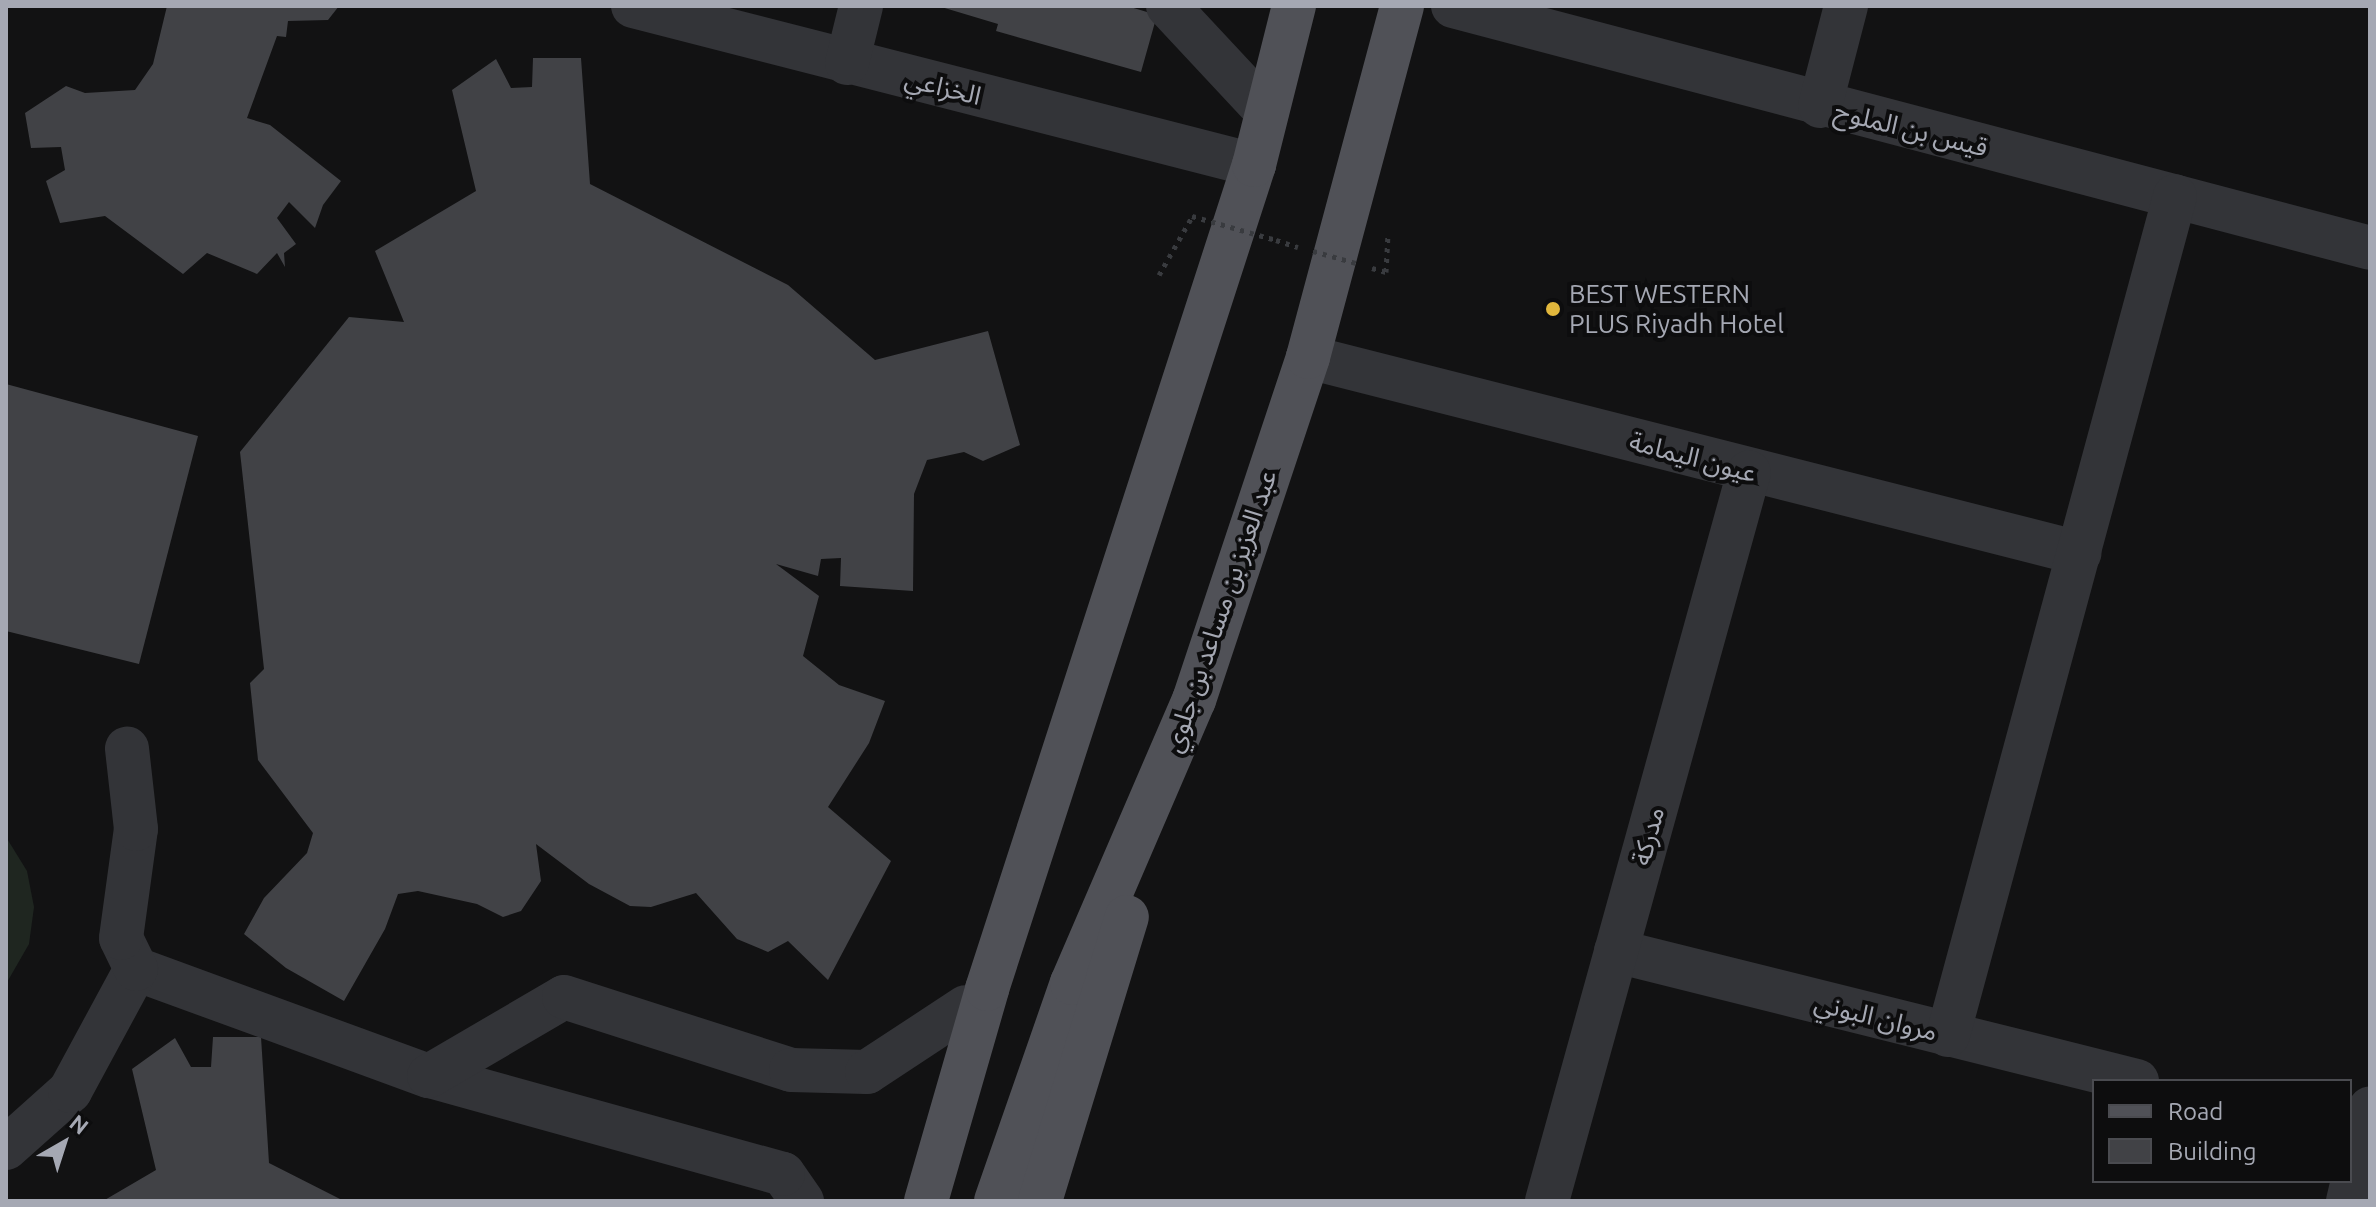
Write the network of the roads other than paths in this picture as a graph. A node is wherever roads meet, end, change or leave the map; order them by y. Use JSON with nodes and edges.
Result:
{"nodes":[{"id":1,"x":633,"y":6,"type":"edge"},
{"id":2,"x":861,"y":6,"type":"edge"},
{"id":3,"x":1168,"y":6,"type":"edge"},
{"id":4,"x":1294,"y":6,"type":"edge"},
{"id":5,"x":1402,"y":6,"type":"edge"},
{"id":6,"x":1453,"y":6,"type":"edge"},
{"id":7,"x":1846,"y":6,"type":"edge"},
{"id":8,"x":847,"y":63,"type":"junction"},
{"id":9,"x":1820,"y":106,"type":"junction"},
{"id":10,"x":1267,"y":112,"type":"junction"},
{"id":11,"x":1254,"y":165,"type":"junction"},
{"id":12,"x":2175,"y":196,"type":"junction"},
{"id":13,"x":2370,"y":248,"type":"edge"},
{"id":14,"x":1308,"y":357,"type":"junction"},
{"id":15,"x":1749,"y":472,"type":"junction"},
{"id":16,"x":2079,"y":553,"type":"junction"},
{"id":17,"x":1194,"y":700,"type":"junction"},
{"id":18,"x":127,"y":749,"type":"dead end"},
{"id":19,"x":1616,"y":951,"type":"junction"},
{"id":20,"x":136,"y":969,"type":"junction"},
{"id":21,"x":976,"y":998,"type":"junction"},
{"id":22,"x":1948,"y":1035,"type":"junction"},
{"id":23,"x":429,"y":1076,"type":"junction"},
{"id":24,"x":2129,"y":1079,"type":"edge"},
{"id":25,"x":2361,"y":1126,"type":"edge"},
{"id":26,"x":6,"y":1148,"type":"edge"},
{"id":27,"x":2352,"y":1178,"type":"edge"},
{"id":28,"x":1049,"y":1199,"type":"edge"},
{"id":29,"x":802,"y":1201,"type":"edge"},
{"id":30,"x":894,"y":1201,"type":"edge"},
{"id":31,"x":926,"y":1201,"type":"edge"},
{"id":32,"x":996,"y":1201,"type":"edge"},
{"id":33,"x":1547,"y":1201,"type":"edge"}],
"edges":[{"from":1,"to":8,"type":"street","name":"الخزاعي"},
{"from":2,"to":8,"type":"street"},
{"from":3,"to":10,"type":"street"},
{"from":4,"to":10,"type":"main road"},
{"from":5,"to":14,"type":"main road","name":"عبد العزيز بن مساعد بن جلوي"},
{"from":6,"to":9,"type":"street","name":"قيس بن الملوح"},
{"from":7,"to":9,"type":"street"},
{"from":8,"to":11,"type":"street","name":"الخزاعي"},
{"from":9,"to":12,"type":"street","name":"قيس بن الملوح"},
{"from":10,"to":11,"type":"main road"},
{"from":11,"to":21,"type":"main road"},
{"from":12,"to":13,"type":"street","name":"قيس بن الملوح"},
{"from":12,"to":16,"type":"street"},
{"from":14,"to":15,"type":"street","name":"عيون اليمامة"},
{"from":14,"to":17,"type":"main road","name":"عبد العزيز بن مساعد بن جلوي"},
{"from":15,"to":16,"type":"street","name":"عيون اليمامة"},
{"from":15,"to":19,"type":"street","name":"مدركة"},
{"from":16,"to":22,"type":"street"},
{"from":17,"to":28,"type":"main road"},
{"from":17,"to":32,"type":"main road","name":"عبد العزيز بن مساعد بن جلوي"},
{"from":18,"to":20,"type":"street"},
{"from":19,"to":22,"type":"street","name":"مروان البوني"},
{"from":19,"to":33,"type":"street","name":"مدركة"},
{"from":20,"to":23,"type":"street"},
{"from":20,"to":26,"type":"street"},
{"from":21,"to":23,"type":"street"},
{"from":21,"to":30,"type":"main road"},
{"from":21,"to":31,"type":"main road"},
{"from":22,"to":24,"type":"street","name":"مروان البوني"},
{"from":23,"to":29,"type":"street"},
{"from":25,"to":27,"type":"street"}]}
